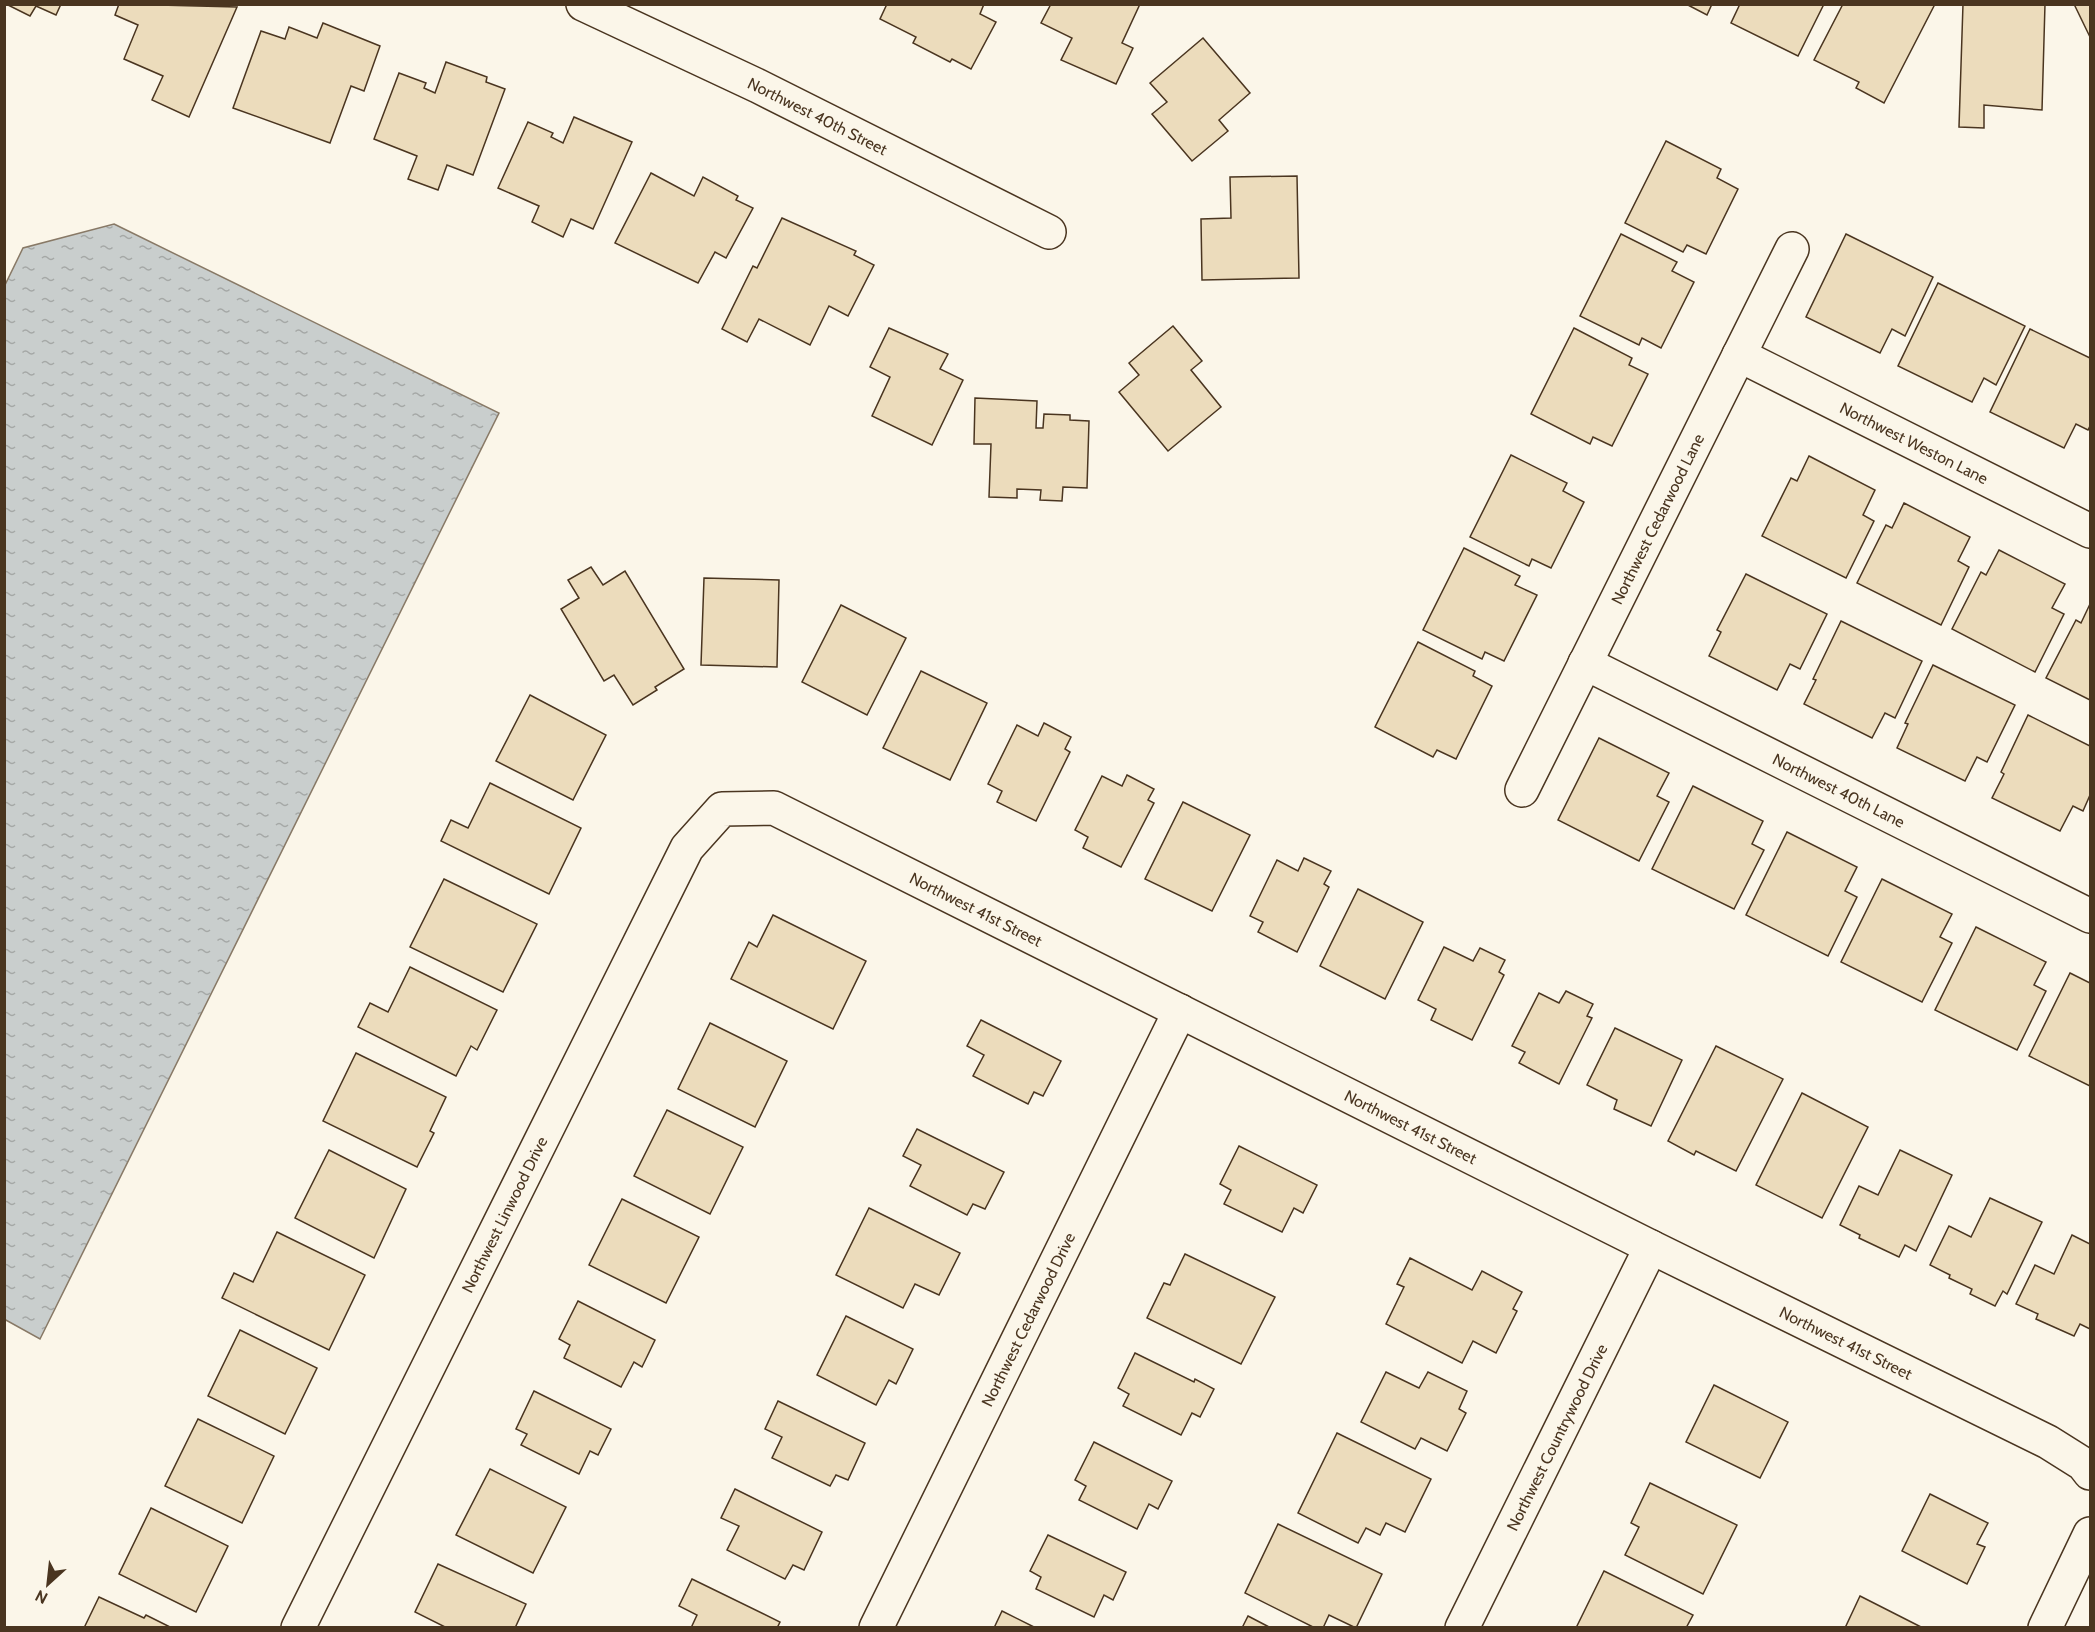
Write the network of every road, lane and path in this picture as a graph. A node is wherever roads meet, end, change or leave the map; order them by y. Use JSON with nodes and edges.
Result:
{"nodes":[{"id":1,"x":583,"y":4,"type":"edge"},
{"id":2,"x":1049,"y":232,"type":"dead end"},
{"id":3,"x":1792,"y":249,"type":"dead end"},
{"id":4,"x":1739,"y":356,"type":"junction"},
{"id":5,"x":2091,"y":531,"type":"edge"},
{"id":6,"x":1585,"y":663,"type":"junction"},
{"id":7,"x":1522,"y":790,"type":"dead end"},
{"id":8,"x":722,"y":809,"type":"joint"},
{"id":9,"x":2091,"y":916,"type":"edge"},
{"id":10,"x":1180,"y":1011,"type":"junction"},
{"id":11,"x":1651,"y":1247,"type":"junction"},
{"id":12,"x":2091,"y":1473,"type":"edge"},
{"id":13,"x":2091,"y":1534,"type":"edge"},
{"id":14,"x":298,"y":1628,"type":"edge"},
{"id":15,"x":876,"y":1628,"type":"edge"},
{"id":16,"x":1462,"y":1628,"type":"edge"},
{"id":17,"x":2045,"y":1628,"type":"edge"}],
"edges":[{"from":1,"to":2,"type":"street","name":"Northwest 40th Street"},
{"from":3,"to":4,"type":"street","name":"Northwest Cedarwood Lane"},
{"from":4,"to":5,"type":"street","name":"Northwest Weston Lane"},
{"from":4,"to":6,"type":"street","name":"Northwest Cedarwood Lane"},
{"from":6,"to":7,"type":"street","name":"Northwest Cedarwood Lane"},
{"from":6,"to":9,"type":"street","name":"Northwest 40th Lane"},
{"from":8,"to":10,"type":"street","name":"Northwest 41st Street"},
{"from":8,"to":14,"type":"street","name":"Northwest Linwood Drive"},
{"from":10,"to":11,"type":"street","name":"Northwest 41st Street"},
{"from":10,"to":15,"type":"street","name":"Northwest Cedarwood Drive"},
{"from":11,"to":12,"type":"street","name":"Northwest 41st Street"},
{"from":11,"to":16,"type":"street","name":"Northwest Countrywood Drive"},
{"from":13,"to":17,"type":"street"}]}
